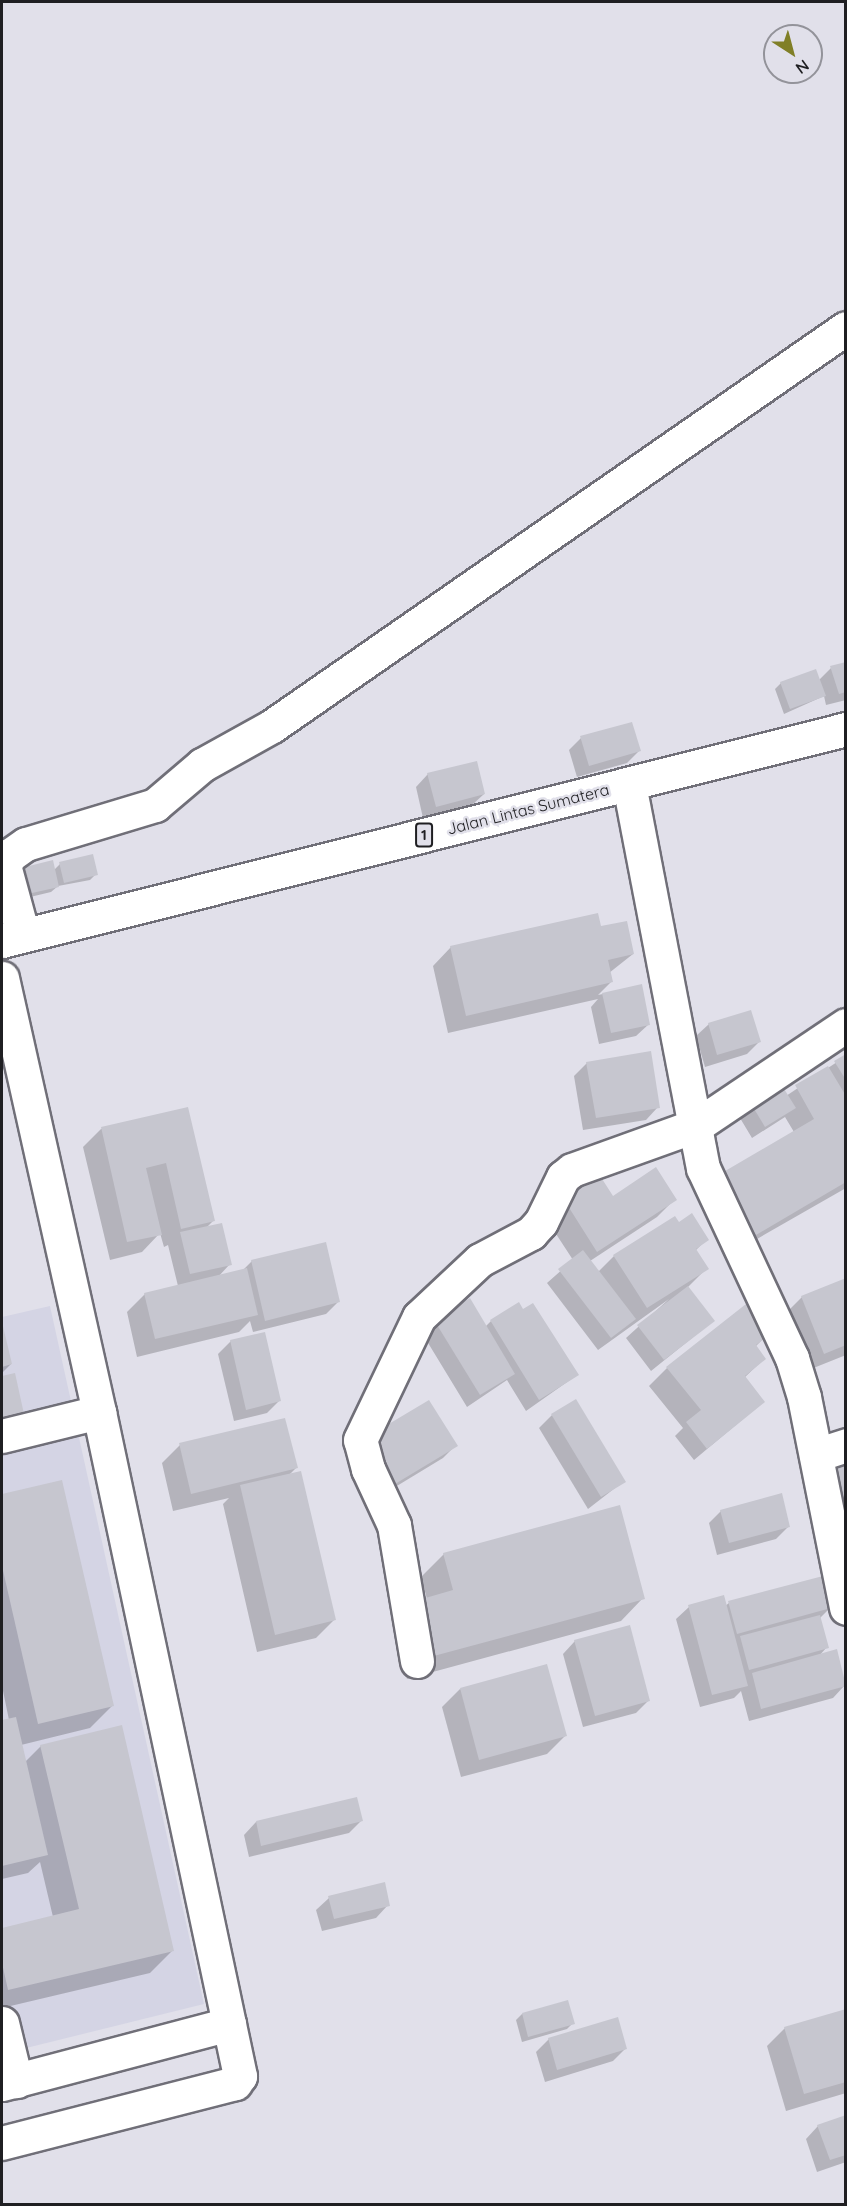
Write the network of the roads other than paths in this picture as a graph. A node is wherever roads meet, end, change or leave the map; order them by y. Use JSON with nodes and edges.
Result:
{"nodes":[{"id":1,"x":846,"y":328,"type":"edge"},
{"id":2,"x":846,"y":729,"type":"edge"},
{"id":3,"x":629,"y":784,"type":"junction"},
{"id":4,"x":12,"y":938,"type":"edge"},
{"id":5,"x":2,"y":978,"type":"edge"},
{"id":6,"x":846,"y":1025,"type":"edge"},
{"id":7,"x":697,"y":1125,"type":"junction"},
{"id":8,"x":99,"y":1412,"type":"junction"},
{"id":9,"x":2,"y":1436,"type":"edge"},
{"id":10,"x":831,"y":1450,"type":"edge"},
{"id":11,"x":846,"y":1608,"type":"edge"},
{"id":12,"x":417,"y":1661,"type":"dead end"},
{"id":13,"x":2,"y":2023,"type":"edge"},
{"id":14,"x":228,"y":2024,"type":"junction"},
{"id":15,"x":9,"y":2082,"type":"edge"},
{"id":16,"x":2,"y":2143,"type":"edge"}],
"edges":[{"from":1,"to":4,"type":"main road"},
{"from":2,"to":3,"type":"main road","name":"Jalan Lintas Sumatera","number":"1"},
{"from":3,"to":4,"type":"main road","name":"Jalan Lintas Sumatera","number":"1"},
{"from":3,"to":7,"type":"main road"},
{"from":5,"to":8,"type":"main road"},
{"from":6,"to":7,"type":"main road"},
{"from":7,"to":10,"type":"main road"},
{"from":7,"to":12,"type":"main road"},
{"from":8,"to":9,"type":"main road"},
{"from":8,"to":14,"type":"main road"},
{"from":10,"to":11,"type":"main road"},
{"from":13,"to":15,"type":"main road"},
{"from":14,"to":15,"type":"main road"},
{"from":14,"to":16,"type":"main road"}]}
